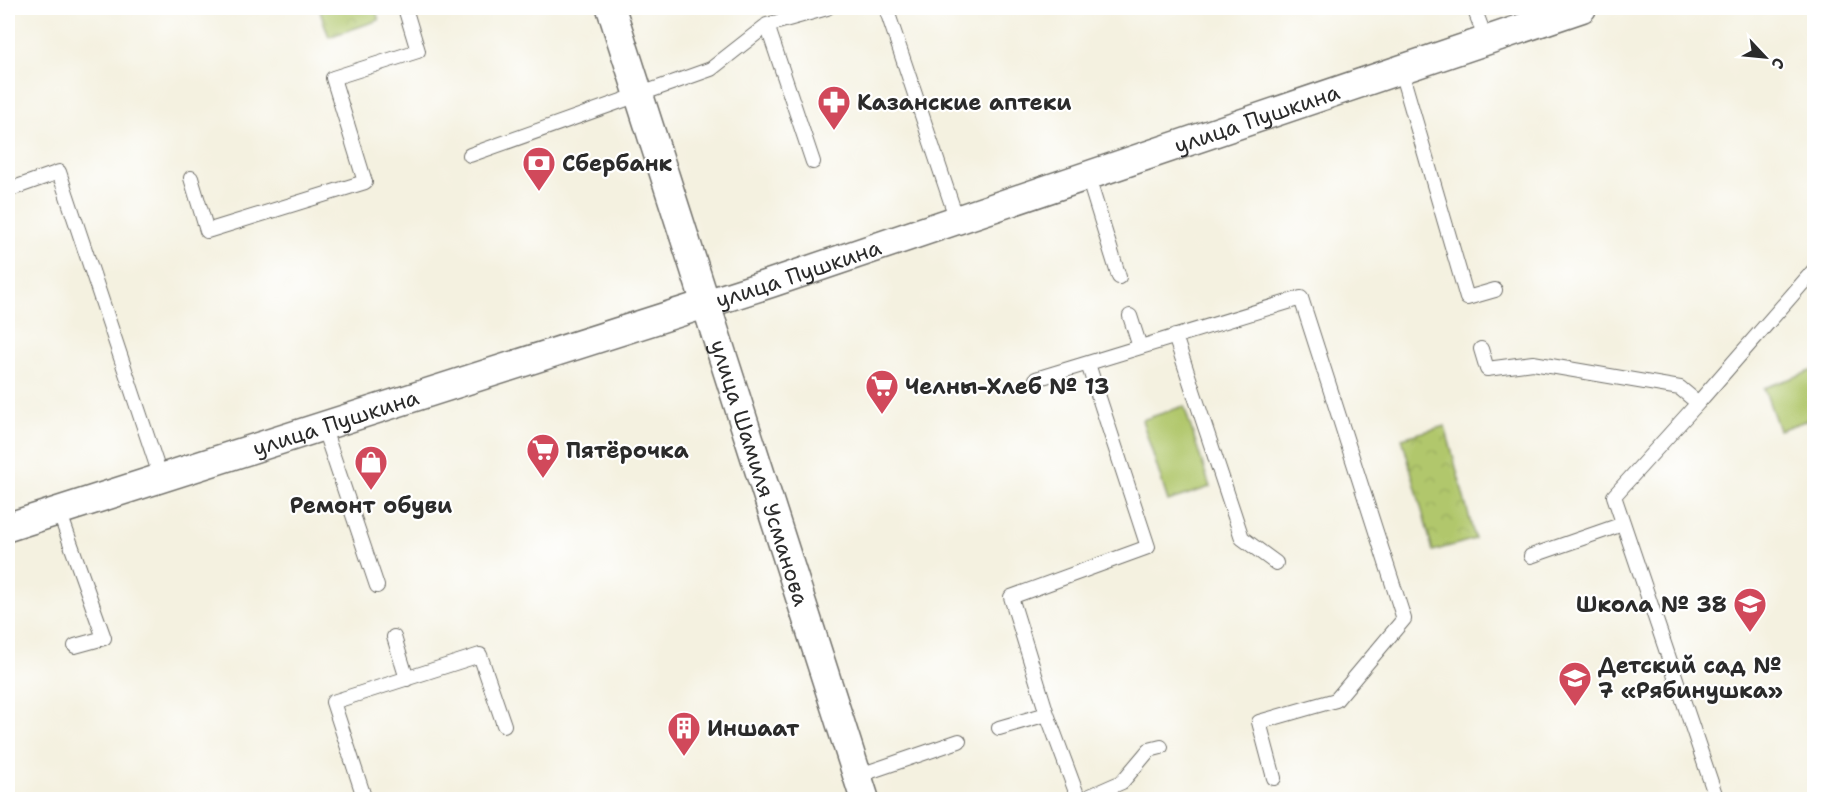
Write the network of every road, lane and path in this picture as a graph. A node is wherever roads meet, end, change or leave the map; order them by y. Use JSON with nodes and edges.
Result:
{"nodes":[{"id":1,"x":405,"y":8,"type":"edge"},
{"id":2,"x":610,"y":8,"type":"edge"},
{"id":3,"x":827,"y":8,"type":"edge"},
{"id":4,"x":886,"y":8,"type":"edge"},
{"id":5,"x":1474,"y":8,"type":"edge"},
{"id":6,"x":1582,"y":8,"type":"edge"},
{"id":7,"x":767,"y":25,"type":"junction"},
{"id":8,"x":1486,"y":40,"type":"junction"},
{"id":9,"x":1400,"y":68,"type":"junction"},
{"id":10,"x":638,"y":94,"type":"junction"},
{"id":11,"x":470,"y":155,"type":"dead end"},
{"id":12,"x":813,"y":162,"type":"dead end"},
{"id":13,"x":1087,"y":174,"type":"junction"},
{"id":14,"x":191,"y":177,"type":"dead end"},
{"id":15,"x":8,"y":190,"type":"edge"},
{"id":16,"x":957,"y":220,"type":"junction"},
{"id":17,"x":1815,"y":270,"type":"edge"},
{"id":18,"x":1119,"y":277,"type":"dead end"},
{"id":19,"x":1495,"y":290,"type":"dead end"},
{"id":20,"x":705,"y":303,"type":"junction"},
{"id":21,"x":1131,"y":316,"type":"dead end"},
{"id":22,"x":1175,"y":336,"type":"junction"},
{"id":23,"x":1140,"y":347,"type":"junction"},
{"id":24,"x":1481,"y":350,"type":"dead end"},
{"id":25,"x":1088,"y":364,"type":"junction"},
{"id":26,"x":1036,"y":379,"type":"dead end"},
{"id":27,"x":1698,"y":403,"type":"junction"},
{"id":28,"x":323,"y":426,"type":"junction"},
{"id":29,"x":161,"y":478,"type":"junction"},
{"id":30,"x":59,"y":511,"type":"junction"},
{"id":31,"x":1623,"y":524,"type":"junction"},
{"id":32,"x":8,"y":527,"type":"edge"},
{"id":33,"x":1531,"y":556,"type":"dead end"},
{"id":34,"x":1276,"y":563,"type":"dead end"},
{"id":35,"x":377,"y":586,"type":"dead end"},
{"id":36,"x":394,"y":637,"type":"dead end"},
{"id":37,"x":75,"y":646,"type":"dead end"},
{"id":38,"x":407,"y":679,"type":"junction"},
{"id":39,"x":1047,"y":714,"type":"junction"},
{"id":40,"x":504,"y":725,"type":"dead end"},
{"id":41,"x":999,"y":728,"type":"dead end"},
{"id":42,"x":958,"y":741,"type":"dead end"},
{"id":43,"x":1161,"y":747,"type":"dead end"},
{"id":44,"x":1274,"y":778,"type":"dead end"},
{"id":45,"x":861,"y":788,"type":"edge"},
{"id":46,"x":365,"y":800,"type":"edge"},
{"id":47,"x":1080,"y":800,"type":"edge"},
{"id":48,"x":1717,"y":800,"type":"edge"}],
"edges":[{"from":1,"to":14,"type":"lane"},
{"from":2,"to":10,"type":"street","name":"улица Шамиля Усманова"},
{"from":3,"to":7,"type":"lane"},
{"from":4,"to":16,"type":"lane"},
{"from":5,"to":8,"type":"lane"},
{"from":6,"to":8,"type":"street","name":"улица Пушкина"},
{"from":7,"to":10,"type":"lane"},
{"from":7,"to":12,"type":"lane"},
{"from":8,"to":9,"type":"street","name":"улица Пушкина"},
{"from":9,"to":13,"type":"street","name":"улица Пушкина"},
{"from":9,"to":19,"type":"lane"},
{"from":10,"to":11,"type":"lane"},
{"from":10,"to":20,"type":"street","name":"улица Шамиля Усманова"},
{"from":13,"to":16,"type":"street","name":"улица Пушкина"},
{"from":13,"to":18,"type":"lane"},
{"from":15,"to":29,"type":"lane"},
{"from":16,"to":20,"type":"street","name":"улица Пушкина"},
{"from":17,"to":27,"type":"lane"},
{"from":20,"to":28,"type":"street","name":"улица Пушкина"},
{"from":20,"to":45,"type":"street","name":"улица Шамиля Усманова"},
{"from":21,"to":23,"type":"lane"},
{"from":22,"to":23,"type":"lane"},
{"from":22,"to":34,"type":"lane"},
{"from":22,"to":44,"type":"lane"},
{"from":23,"to":25,"type":"lane"},
{"from":24,"to":27,"type":"lane"},
{"from":25,"to":26,"type":"lane"},
{"from":25,"to":39,"type":"lane"},
{"from":27,"to":31,"type":"lane"},
{"from":28,"to":29,"type":"street","name":"улица Пушкина"},
{"from":28,"to":35,"type":"lane"},
{"from":29,"to":30,"type":"street","name":"улица Пушкина"},
{"from":30,"to":32,"type":"street","name":"улица Пушкина"},
{"from":30,"to":37,"type":"lane"},
{"from":31,"to":33,"type":"lane"},
{"from":31,"to":48,"type":"lane"},
{"from":36,"to":38,"type":"lane"},
{"from":38,"to":40,"type":"lane"},
{"from":38,"to":46,"type":"lane"},
{"from":39,"to":41,"type":"lane"},
{"from":39,"to":47,"type":"lane"},
{"from":42,"to":45,"type":"lane"},
{"from":43,"to":47,"type":"lane"}]}
